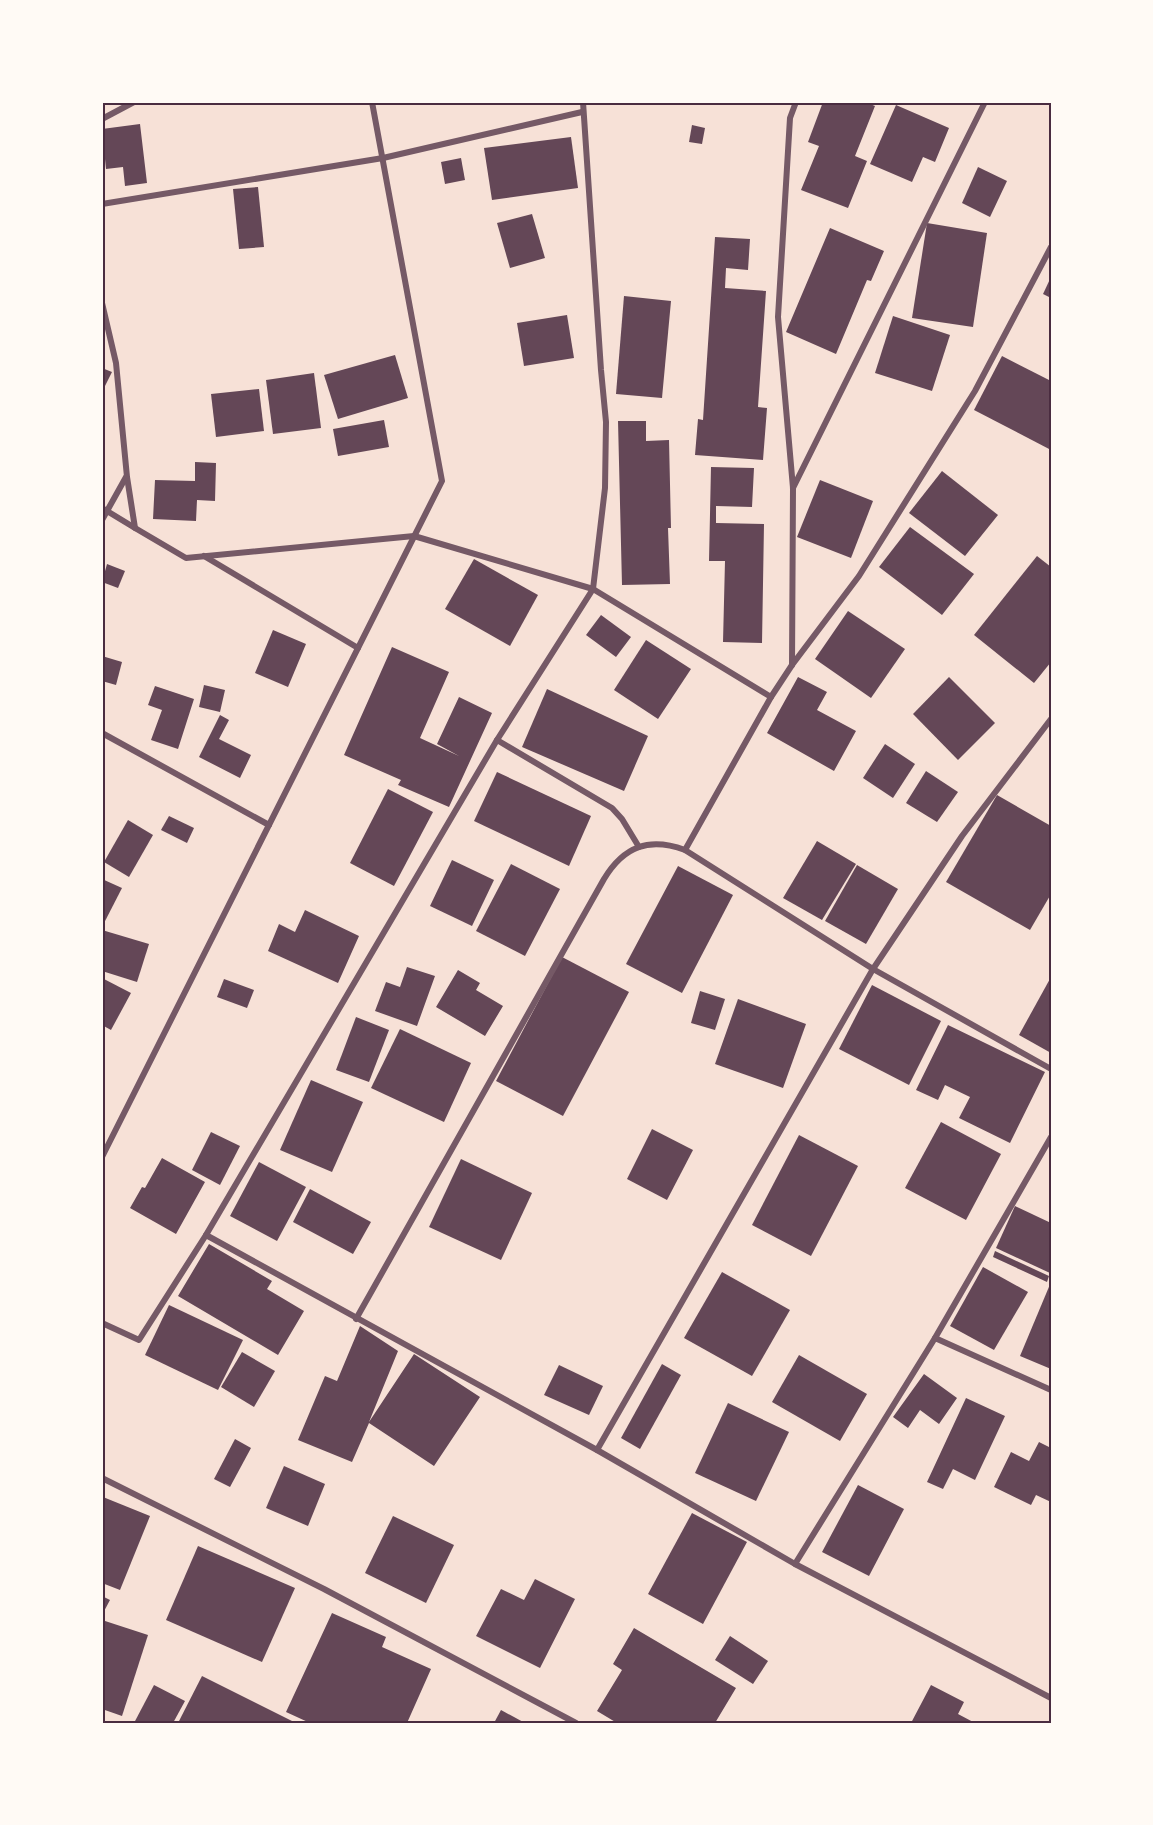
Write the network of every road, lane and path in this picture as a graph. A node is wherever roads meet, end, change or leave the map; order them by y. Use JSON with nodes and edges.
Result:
{"nodes":[{"id":1,"x":134,"y":102,"type":"edge"},
{"id":2,"x":372,"y":102,"type":"edge"},
{"id":3,"x":583,"y":102,"type":"edge"},
{"id":4,"x":796,"y":102,"type":"edge"},
{"id":5,"x":985,"y":102,"type":"edge"},
{"id":6,"x":582,"y":112,"type":"junction"},
{"id":7,"x":102,"y":119,"type":"edge"},
{"id":8,"x":383,"y":158,"type":"junction"},
{"id":9,"x":102,"y":204,"type":"edge"},
{"id":10,"x":1051,"y":247,"type":"edge"},
{"id":11,"x":102,"y":303,"type":"edge"},
{"id":12,"x":127,"y":477,"type":"junction"},
{"id":13,"x":792,"y":488,"type":"junction"},
{"id":14,"x":104,"y":509,"type":"edge"},
{"id":15,"x":102,"y":520,"type":"edge"},
{"id":16,"x":135,"y":528,"type":"junction"},
{"id":17,"x":414,"y":536,"type":"junction"},
{"id":18,"x":204,"y":556,"type":"junction"},
{"id":19,"x":593,"y":589,"type":"junction"},
{"id":20,"x":358,"y":648,"type":"junction"},
{"id":21,"x":792,"y":665,"type":"junction"},
{"id":22,"x":771,"y":697,"type":"junction"},
{"id":23,"x":1051,"y":719,"type":"edge"},
{"id":24,"x":102,"y":734,"type":"edge"},
{"id":25,"x":497,"y":740,"type":"junction"},
{"id":26,"x":269,"y":825,"type":"junction"},
{"id":27,"x":639,"y":847,"type":"junction"},
{"id":28,"x":685,"y":850,"type":"junction"},
{"id":29,"x":873,"y":969,"type":"junction"},
{"id":30,"x":1051,"y":1069,"type":"edge"},
{"id":31,"x":1051,"y":1137,"type":"edge"},
{"id":32,"x":102,"y":1157,"type":"edge"},
{"id":33,"x":206,"y":1235,"type":"junction"},
{"id":34,"x":356,"y":1319,"type":"junction"},
{"id":35,"x":102,"y":1323,"type":"edge"},
{"id":36,"x":935,"y":1338,"type":"junction"},
{"id":37,"x":1051,"y":1390,"type":"edge"},
{"id":38,"x":597,"y":1450,"type":"junction"},
{"id":39,"x":102,"y":1478,"type":"edge"},
{"id":40,"x":795,"y":1564,"type":"junction"},
{"id":41,"x":1051,"y":1698,"type":"edge"},
{"id":42,"x":576,"y":1723,"type":"edge"}],
"edges":[{"from":1,"to":7,"type":"street"},
{"from":2,"to":8,"type":"street"},
{"from":3,"to":6,"type":"street"},
{"from":4,"to":13,"type":"street"},
{"from":5,"to":13,"type":"street"},
{"from":6,"to":8,"type":"street"},
{"from":6,"to":19,"type":"street"},
{"from":8,"to":9,"type":"street"},
{"from":8,"to":17,"type":"street"},
{"from":10,"to":21,"type":"street"},
{"from":11,"to":12,"type":"street"},
{"from":12,"to":14,"type":"street"},
{"from":12,"to":16,"type":"street"},
{"from":13,"to":21,"type":"street"},
{"from":14,"to":15,"type":"street"},
{"from":14,"to":16,"type":"street"},
{"from":16,"to":18,"type":"street"},
{"from":17,"to":18,"type":"street"},
{"from":17,"to":19,"type":"street"},
{"from":17,"to":20,"type":"street"},
{"from":18,"to":20,"type":"street"},
{"from":19,"to":22,"type":"street"},
{"from":19,"to":25,"type":"street"},
{"from":20,"to":26,"type":"street"},
{"from":21,"to":22,"type":"street"},
{"from":22,"to":28,"type":"street"},
{"from":23,"to":29,"type":"street"},
{"from":24,"to":26,"type":"street"},
{"from":25,"to":27,"type":"street"},
{"from":25,"to":33,"type":"street"},
{"from":26,"to":32,"type":"street"},
{"from":27,"to":28,"type":"street"},
{"from":27,"to":34,"type":"street"},
{"from":28,"to":29,"type":"street"},
{"from":29,"to":30,"type":"street"},
{"from":29,"to":38,"type":"street"},
{"from":31,"to":36,"type":"street"},
{"from":33,"to":34,"type":"street"},
{"from":33,"to":35,"type":"street"},
{"from":34,"to":38,"type":"street"},
{"from":36,"to":37,"type":"street"},
{"from":36,"to":40,"type":"street"},
{"from":38,"to":40,"type":"street"},
{"from":39,"to":42,"type":"street"},
{"from":40,"to":41,"type":"street"}]}
